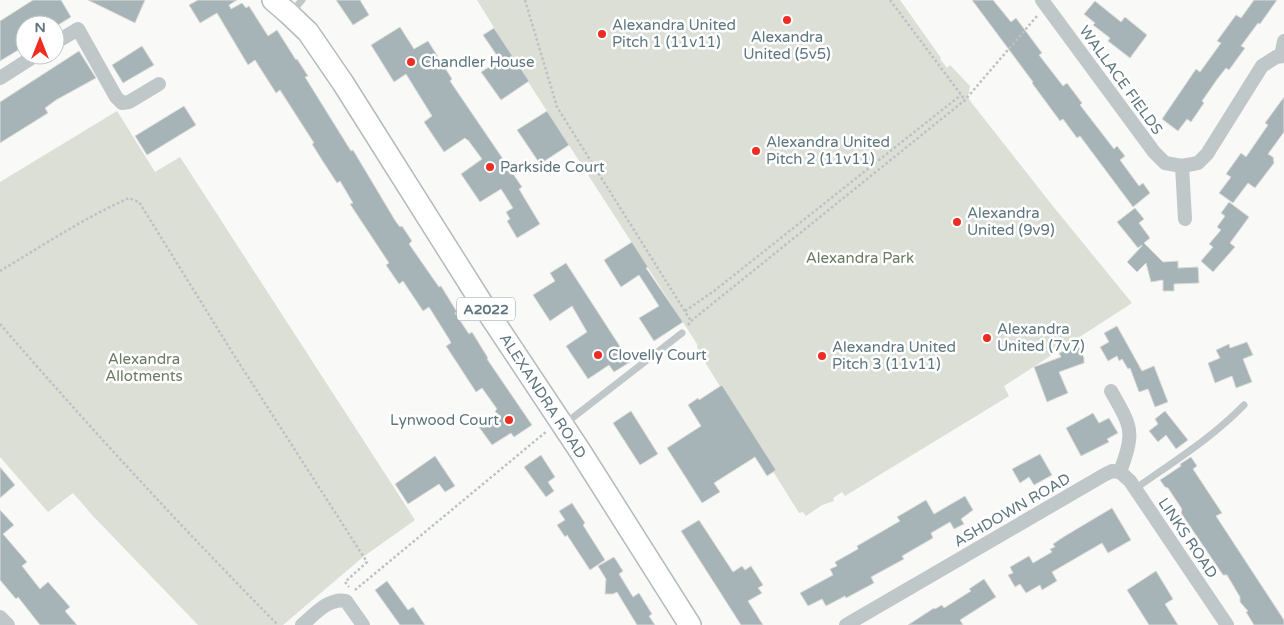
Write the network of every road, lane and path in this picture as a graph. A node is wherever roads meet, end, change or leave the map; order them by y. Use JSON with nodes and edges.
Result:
{"nodes":[{"id":1,"x":273,"y":0,"type":"edge"},
{"id":2,"x":525,"y":0,"type":"edge"},
{"id":3,"x":890,"y":0,"type":"edge"},
{"id":4,"x":1042,"y":5,"type":"edge"},
{"id":5,"x":296,"y":7,"type":"edge"},
{"id":6,"x":65,"y":37,"type":"edge"},
{"id":7,"x":1284,"y":40,"type":"edge"},
{"id":8,"x":1282,"y":56,"type":"edge"},
{"id":9,"x":20,"y":65,"type":"edge"},
{"id":10,"x":0,"y":78,"type":"edge"},
{"id":11,"x":159,"y":84,"type":"dead end"},
{"id":12,"x":961,"y":95,"type":"junction"},
{"id":13,"x":964,"y":100,"type":"junction"},
{"id":14,"x":1182,"y":166,"type":"junction"},
{"id":15,"x":1185,"y":219,"type":"dead end"},
{"id":16,"x":0,"y":271,"type":"edge"},
{"id":17,"x":685,"y":311,"type":"junction"},
{"id":18,"x":691,"y":321,"type":"junction"},
{"id":19,"x":0,"y":324,"type":"edge"},
{"id":20,"x":682,"y":333,"type":"joint"},
{"id":21,"x":1110,"y":391,"type":"dead end"},
{"id":22,"x":1244,"y":405,"type":"dead end"},
{"id":23,"x":564,"y":418,"type":"junction"},
{"id":24,"x":1120,"y":472,"type":"junction"},
{"id":25,"x":1135,"y":488,"type":"junction"},
{"id":26,"x":0,"y":617,"type":"edge"},
{"id":27,"x":8,"y":625,"type":"edge"},
{"id":28,"x":278,"y":625,"type":"edge"},
{"id":29,"x":302,"y":625,"type":"edge"},
{"id":30,"x":363,"y":625,"type":"edge"},
{"id":31,"x":690,"y":625,"type":"edge"},
{"id":32,"x":846,"y":625,"type":"edge"},
{"id":33,"x":1228,"y":625,"type":"edge"}],
"edges":[{"from":1,"to":5,"type":"main road","name":"ALEXANDRA ROAD","number":"A2022"},
{"from":2,"to":17,"type":"path"},
{"from":3,"to":12,"type":"path"},
{"from":4,"to":13,"type":"path"},
{"from":4,"to":14,"type":"street","name":"WALLACE FIELDS"},
{"from":5,"to":23,"type":"main road","name":"ALEXANDRA ROAD","number":"A2022"},
{"from":6,"to":11,"type":"street"},
{"from":7,"to":8,"type":"street"},
{"from":8,"to":14,"type":"street"},
{"from":9,"to":10,"type":"street"},
{"from":12,"to":13,"type":"path"},
{"from":12,"to":17,"type":"path"},
{"from":13,"to":18,"type":"path"},
{"from":14,"to":15,"type":"street"},
{"from":16,"to":23,"type":"path"},
{"from":17,"to":18,"type":"path"},
{"from":18,"to":20,"type":"path"},
{"from":19,"to":28,"type":"path"},
{"from":20,"to":23,"type":"lane"},
{"from":21,"to":24,"type":"street"},
{"from":22,"to":25,"type":"lane"},
{"from":23,"to":31,"type":"main road","name":"ALEXANDRA ROAD","number":"A2022"},
{"from":24,"to":25,"type":"street","name":"LINKS ROAD"},
{"from":24,"to":32,"type":"street","name":"ASHDOWN ROAD"},
{"from":25,"to":33,"type":"street","name":"LINKS ROAD"},
{"from":26,"to":27,"type":"street"},
{"from":29,"to":30,"type":"street"}]}
